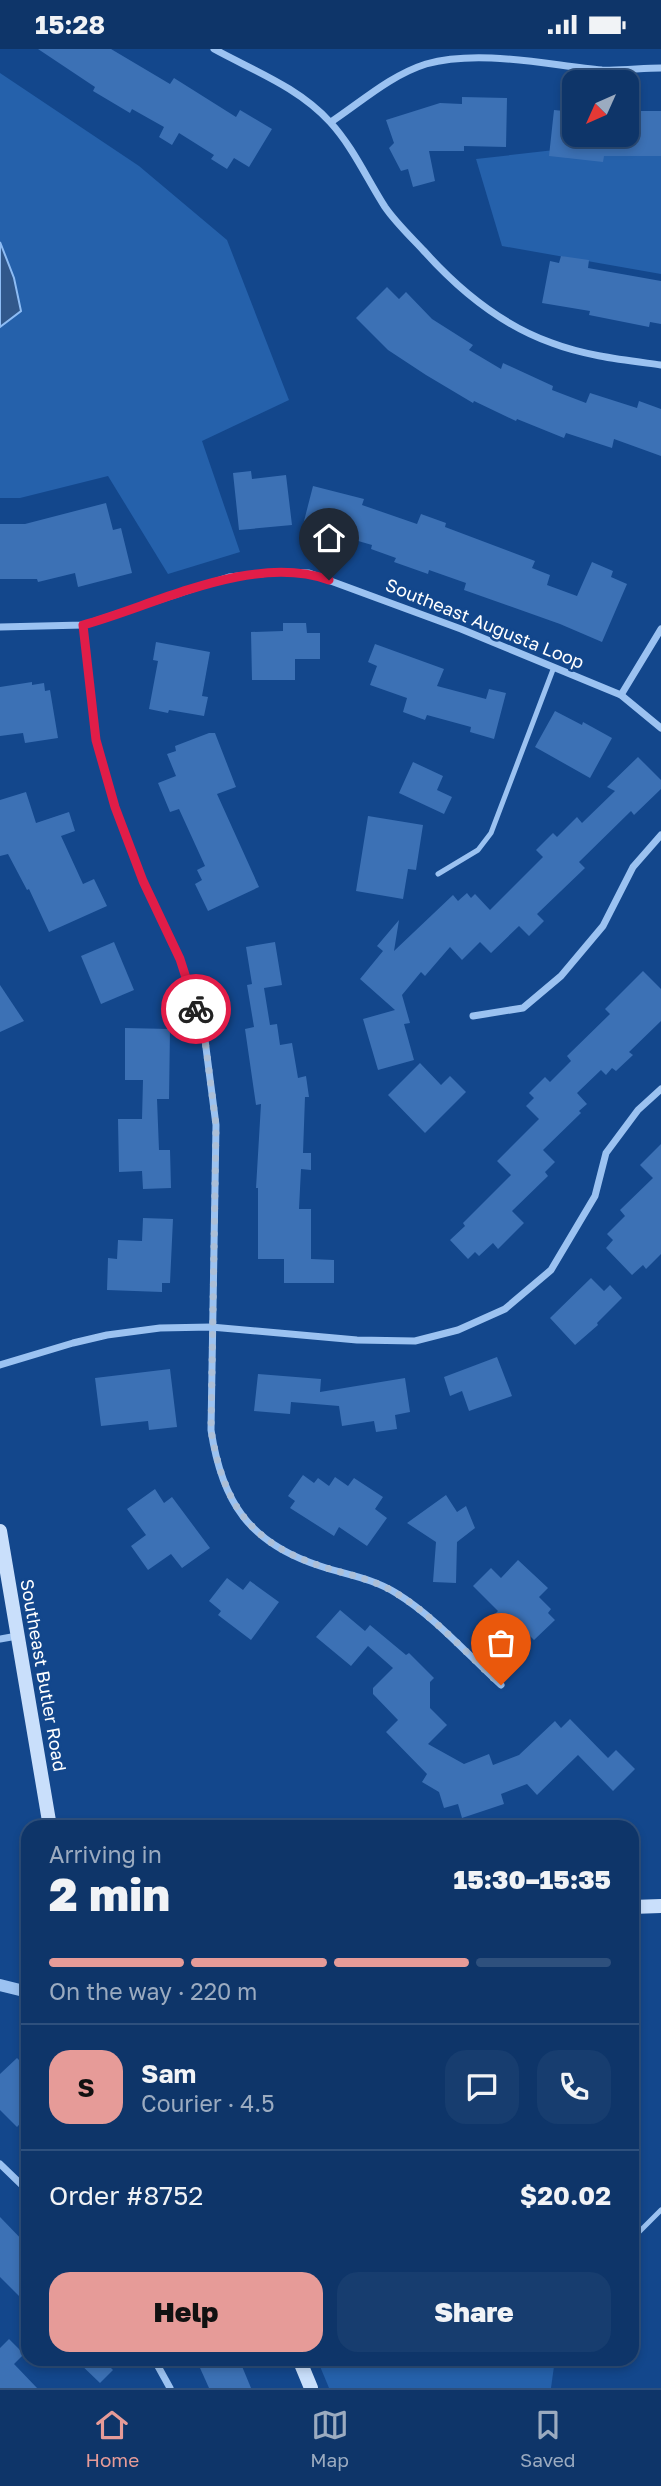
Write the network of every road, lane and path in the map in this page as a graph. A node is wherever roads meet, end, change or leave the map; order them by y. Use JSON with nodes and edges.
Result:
{"nodes":[{"id":1,"x":214,"y":49,"type":"edge"},
{"id":2,"x":661,"y":68,"type":"edge"},
{"id":3,"x":331,"y":123,"type":"junction"},
{"id":4,"x":661,"y":365,"type":"edge"},
{"id":5,"x":83,"y":625,"type":"junction"},
{"id":6,"x":0,"y":627,"type":"edge"},
{"id":7,"x":661,"y":629,"type":"edge"},
{"id":8,"x":554,"y":667,"type":"junction"},
{"id":9,"x":621,"y":695,"type":"junction"},
{"id":10,"x":661,"y":728,"type":"edge"},
{"id":11,"x":661,"y":835,"type":"edge"},
{"id":12,"x":439,"y":874,"type":"dead end"},
{"id":13,"x":473,"y":1016,"type":"dead end"},
{"id":14,"x":661,"y":1089,"type":"edge"},
{"id":15,"x":211,"y":1327,"type":"junction"},
{"id":16,"x":0,"y":1365,"type":"edge"},
{"id":17,"x":0,"y":1531,"type":"edge"},
{"id":18,"x":18,"y":1636,"type":"junction"},
{"id":19,"x":0,"y":1639,"type":"edge"},
{"id":20,"x":501,"y":1685,"type":"dead end"},
{"id":21,"x":49,"y":1820,"type":"edge"},
{"id":22,"x":639,"y":1908,"type":"edge"},
{"id":23,"x":659,"y":1909,"type":"edge"},
{"id":24,"x":0,"y":1985,"type":"edge"},
{"id":25,"x":21,"y":1990,"type":"edge"},
{"id":26,"x":0,"y":2164,"type":"edge"},
{"id":27,"x":21,"y":2184,"type":"edge"},
{"id":28,"x":661,"y":2210,"type":"edge"},
{"id":29,"x":639,"y":2232,"type":"edge"},
{"id":30,"x":158,"y":2366,"type":"edge"},
{"id":31,"x":302,"y":2366,"type":"edge"},
{"id":32,"x":170,"y":2388,"type":"edge"},
{"id":33,"x":311,"y":2388,"type":"edge"}],
"edges":[{"from":1,"to":3,"type":"street"},
{"from":2,"to":3,"type":"street"},
{"from":3,"to":4,"type":"street"},
{"from":5,"to":6,"type":"street","name":"Southeast Augusta Loop"},
{"from":5,"to":8,"type":"street","name":"Southeast Augusta Loop"},
{"from":5,"to":15,"type":"street"},
{"from":7,"to":9,"type":"street"},
{"from":8,"to":9,"type":"street","name":"Southeast Augusta Loop"},
{"from":8,"to":12,"type":"lane"},
{"from":9,"to":10,"type":"street","name":"Southeast Augusta Loop"},
{"from":11,"to":13,"type":"street"},
{"from":14,"to":15,"type":"street"},
{"from":15,"to":16,"type":"street"},
{"from":15,"to":20,"type":"street"},
{"from":17,"to":18,"type":"main road","name":"Southeast Butler Road"},
{"from":18,"to":19,"type":"street"},
{"from":18,"to":21,"type":"main road","name":"Southeast Butler Road"},
{"from":22,"to":23,"type":"main road"},
{"from":24,"to":25,"type":"street"},
{"from":26,"to":27,"type":"street"},
{"from":28,"to":29,"type":"lane"},
{"from":30,"to":32,"type":"street"},
{"from":31,"to":33,"type":"main road"}]}
